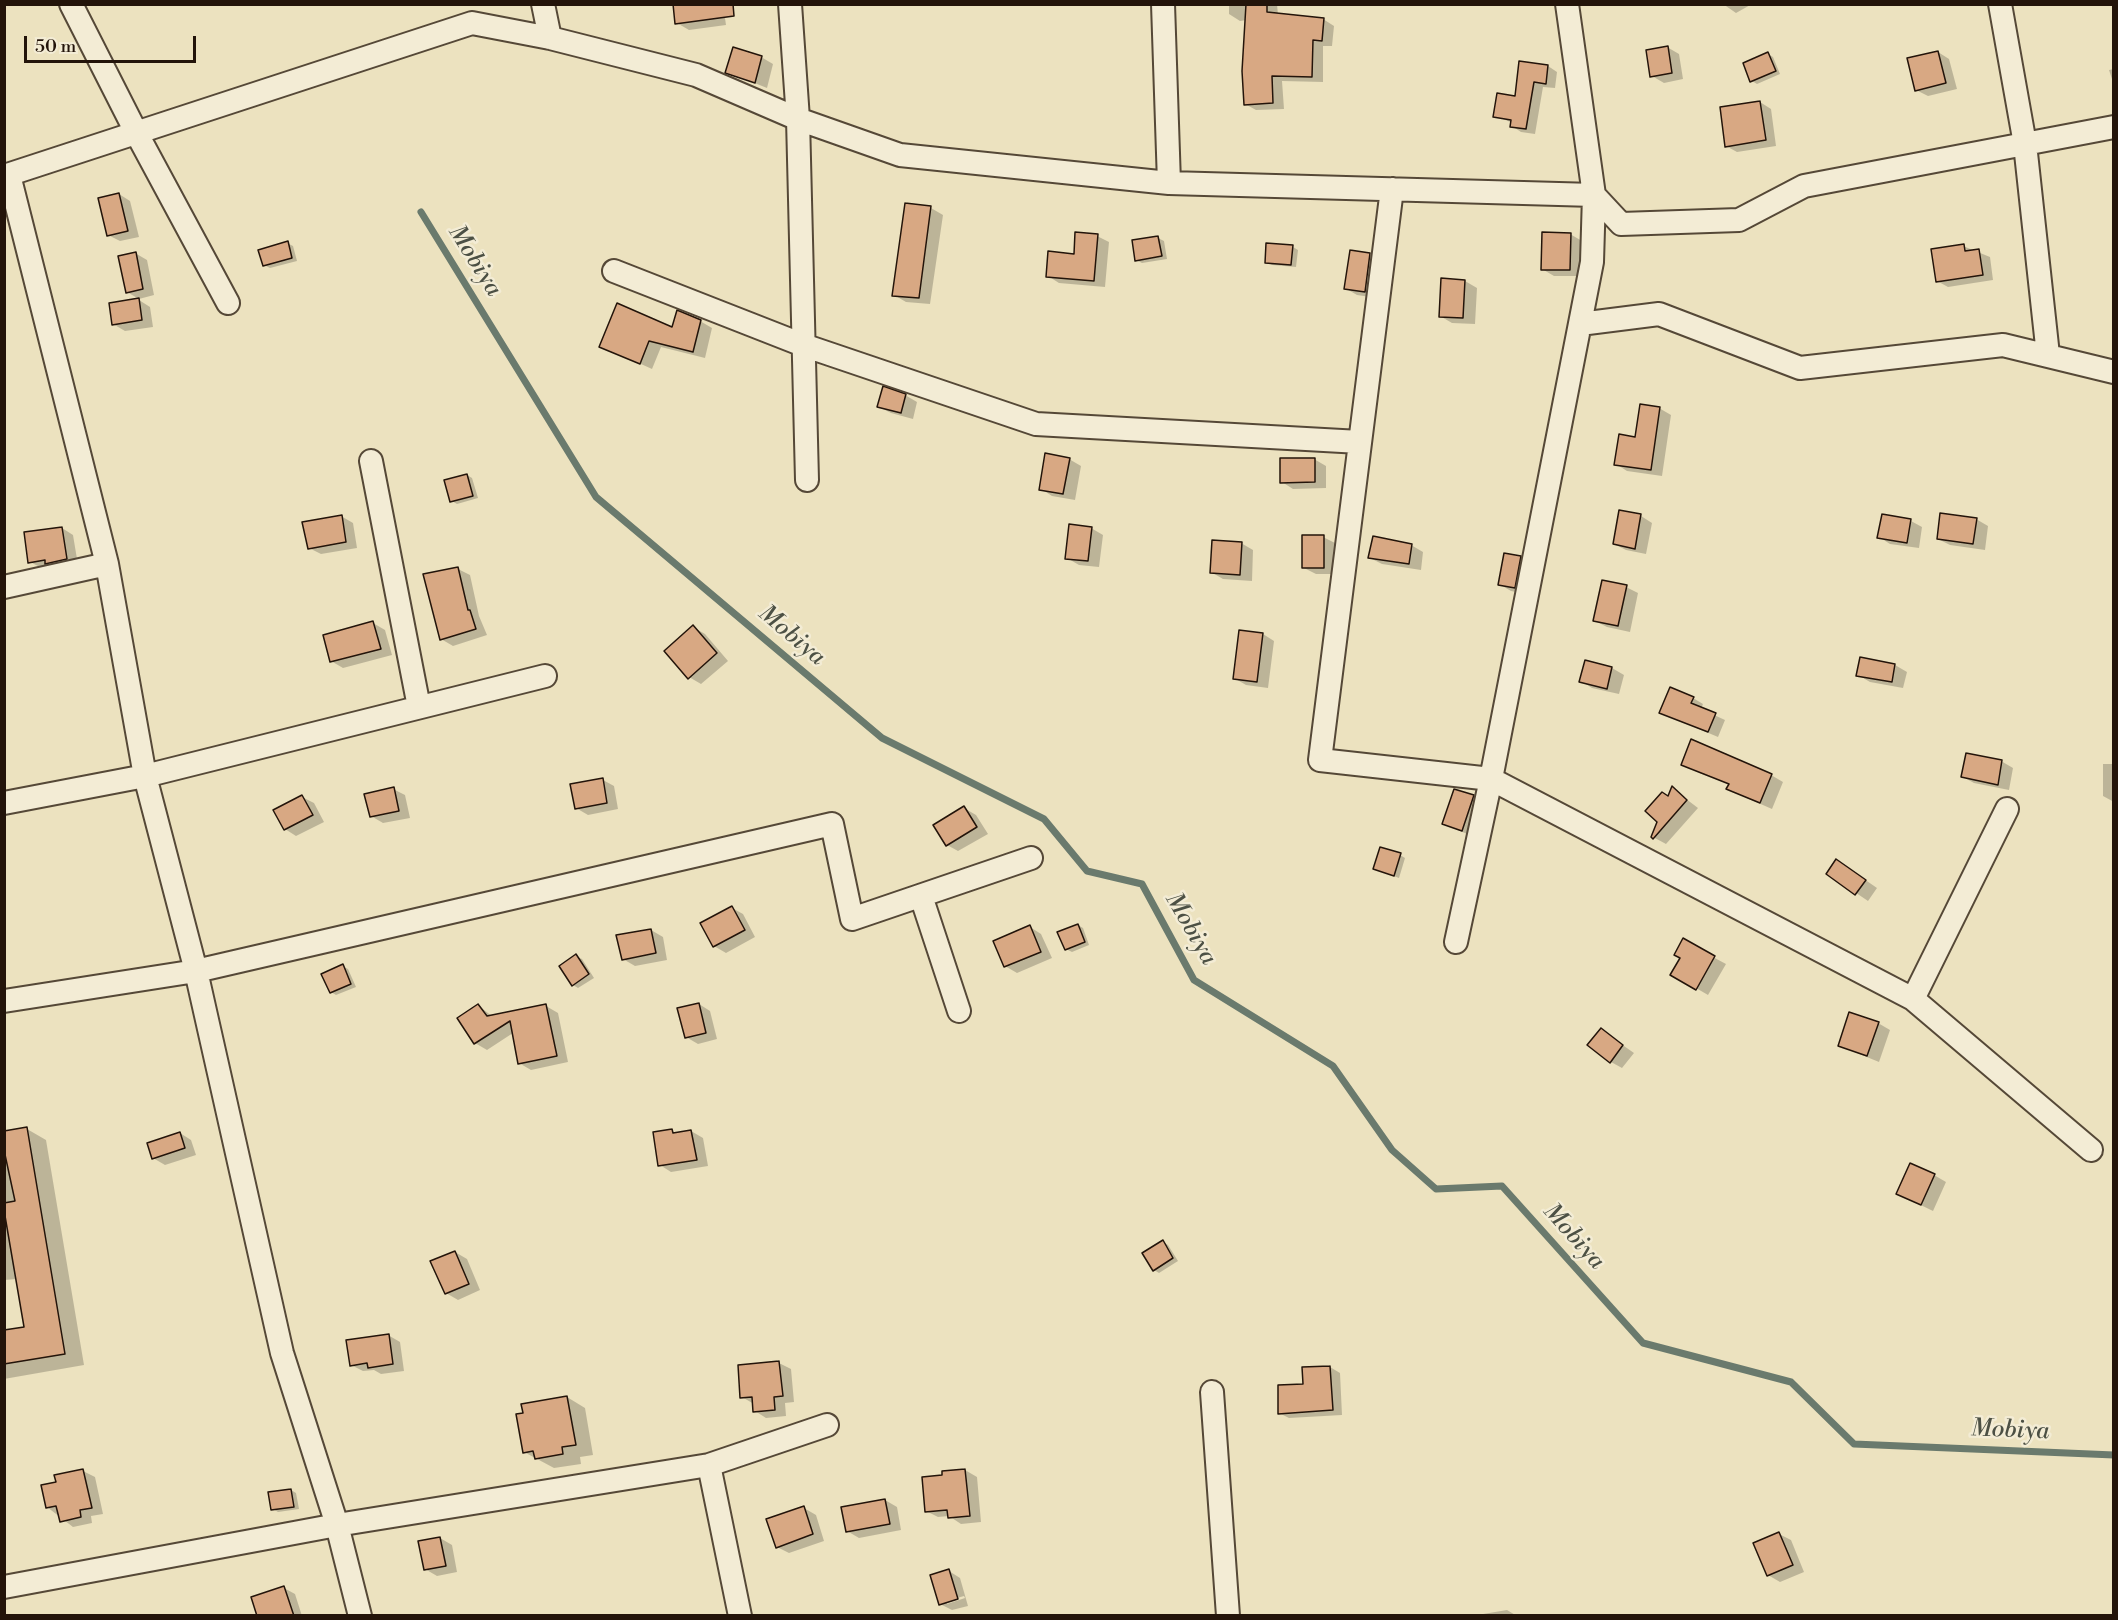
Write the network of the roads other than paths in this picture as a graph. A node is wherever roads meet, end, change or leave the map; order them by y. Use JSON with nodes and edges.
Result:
{"nodes":[{"id":1,"x":71,"y":4,"type":"edge"},
{"id":2,"x":543,"y":4,"type":"edge"},
{"id":3,"x":789,"y":4,"type":"edge"},
{"id":4,"x":1163,"y":4,"type":"edge"},
{"id":5,"x":1567,"y":4,"type":"edge"},
{"id":6,"x":2000,"y":4,"type":"edge"},
{"id":7,"x":549,"y":38,"type":"junction"},
{"id":8,"x":798,"y":119,"type":"junction"},
{"id":9,"x":2114,"y":127,"type":"edge"},
{"id":10,"x":137,"y":134,"type":"junction"},
{"id":11,"x":2025,"y":144,"type":"junction"},
{"id":12,"x":7,"y":176,"type":"edge"},
{"id":13,"x":1169,"y":183,"type":"junction"},
{"id":14,"x":1392,"y":189,"type":"junction"},
{"id":15,"x":1594,"y":195,"type":"junction"},
{"id":16,"x":614,"y":271,"type":"dead end"},
{"id":17,"x":228,"y":303,"type":"dead end"},
{"id":18,"x":1580,"y":324,"type":"junction"},
{"id":19,"x":803,"y":345,"type":"junction"},
{"id":20,"x":2048,"y":355,"type":"junction"},
{"id":21,"x":2114,"y":372,"type":"edge"},
{"id":22,"x":1360,"y":442,"type":"junction"},
{"id":23,"x":371,"y":461,"type":"dead end"},
{"id":24,"x":807,"y":480,"type":"dead end"},
{"id":25,"x":107,"y":564,"type":"junction"},
{"id":26,"x":4,"y":587,"type":"edge"},
{"id":27,"x":545,"y":676,"type":"dead end"},
{"id":28,"x":419,"y":707,"type":"junction"},
{"id":29,"x":145,"y":776,"type":"junction"},
{"id":30,"x":1491,"y":779,"type":"junction"},
{"id":31,"x":4,"y":803,"type":"edge"},
{"id":32,"x":2007,"y":809,"type":"dead end"},
{"id":33,"x":1031,"y":858,"type":"dead end"},
{"id":34,"x":921,"y":896,"type":"junction"},
{"id":35,"x":1456,"y":942,"type":"dead end"},
{"id":36,"x":196,"y":970,"type":"junction"},
{"id":37,"x":1913,"y":999,"type":"junction"},
{"id":38,"x":4,"y":1001,"type":"edge"},
{"id":39,"x":959,"y":1011,"type":"dead end"},
{"id":40,"x":2091,"y":1150,"type":"dead end"},
{"id":41,"x":1212,"y":1392,"type":"dead end"},
{"id":42,"x":827,"y":1425,"type":"dead end"},
{"id":43,"x":709,"y":1465,"type":"junction"},
{"id":44,"x":337,"y":1525,"type":"junction"},
{"id":45,"x":4,"y":1587,"type":"edge"},
{"id":46,"x":360,"y":1616,"type":"edge"},
{"id":47,"x":740,"y":1616,"type":"edge"},
{"id":48,"x":1228,"y":1616,"type":"edge"}],
"edges":[{"from":1,"to":10,"type":"street"},
{"from":2,"to":7,"type":"street"},
{"from":3,"to":8,"type":"street"},
{"from":4,"to":13,"type":"street"},
{"from":5,"to":15,"type":"street"},
{"from":6,"to":11,"type":"street"},
{"from":7,"to":8,"type":"street"},
{"from":7,"to":10,"type":"street"},
{"from":8,"to":13,"type":"street"},
{"from":8,"to":19,"type":"street"},
{"from":9,"to":11,"type":"street"},
{"from":10,"to":12,"type":"street"},
{"from":10,"to":17,"type":"street"},
{"from":11,"to":15,"type":"street"},
{"from":11,"to":20,"type":"street"},
{"from":12,"to":25,"type":"street"},
{"from":13,"to":14,"type":"street"},
{"from":14,"to":15,"type":"street"},
{"from":14,"to":22,"type":"street"},
{"from":15,"to":18,"type":"street"},
{"from":16,"to":19,"type":"street"},
{"from":18,"to":20,"type":"street"},
{"from":18,"to":30,"type":"street"},
{"from":19,"to":22,"type":"street"},
{"from":19,"to":24,"type":"street"},
{"from":20,"to":21,"type":"street"},
{"from":22,"to":30,"type":"street"},
{"from":23,"to":28,"type":"street"},
{"from":25,"to":26,"type":"street"},
{"from":25,"to":29,"type":"street"},
{"from":27,"to":28,"type":"street"},
{"from":28,"to":29,"type":"street"},
{"from":29,"to":31,"type":"street"},
{"from":29,"to":36,"type":"street"},
{"from":30,"to":35,"type":"street"},
{"from":30,"to":37,"type":"street"},
{"from":32,"to":37,"type":"street"},
{"from":33,"to":34,"type":"street"},
{"from":34,"to":36,"type":"street"},
{"from":34,"to":39,"type":"street"},
{"from":36,"to":38,"type":"street"},
{"from":36,"to":44,"type":"street"},
{"from":37,"to":40,"type":"street"},
{"from":41,"to":48,"type":"street"},
{"from":42,"to":43,"type":"street"},
{"from":43,"to":44,"type":"street"},
{"from":43,"to":47,"type":"street"},
{"from":44,"to":45,"type":"street"},
{"from":44,"to":46,"type":"street"}]}
